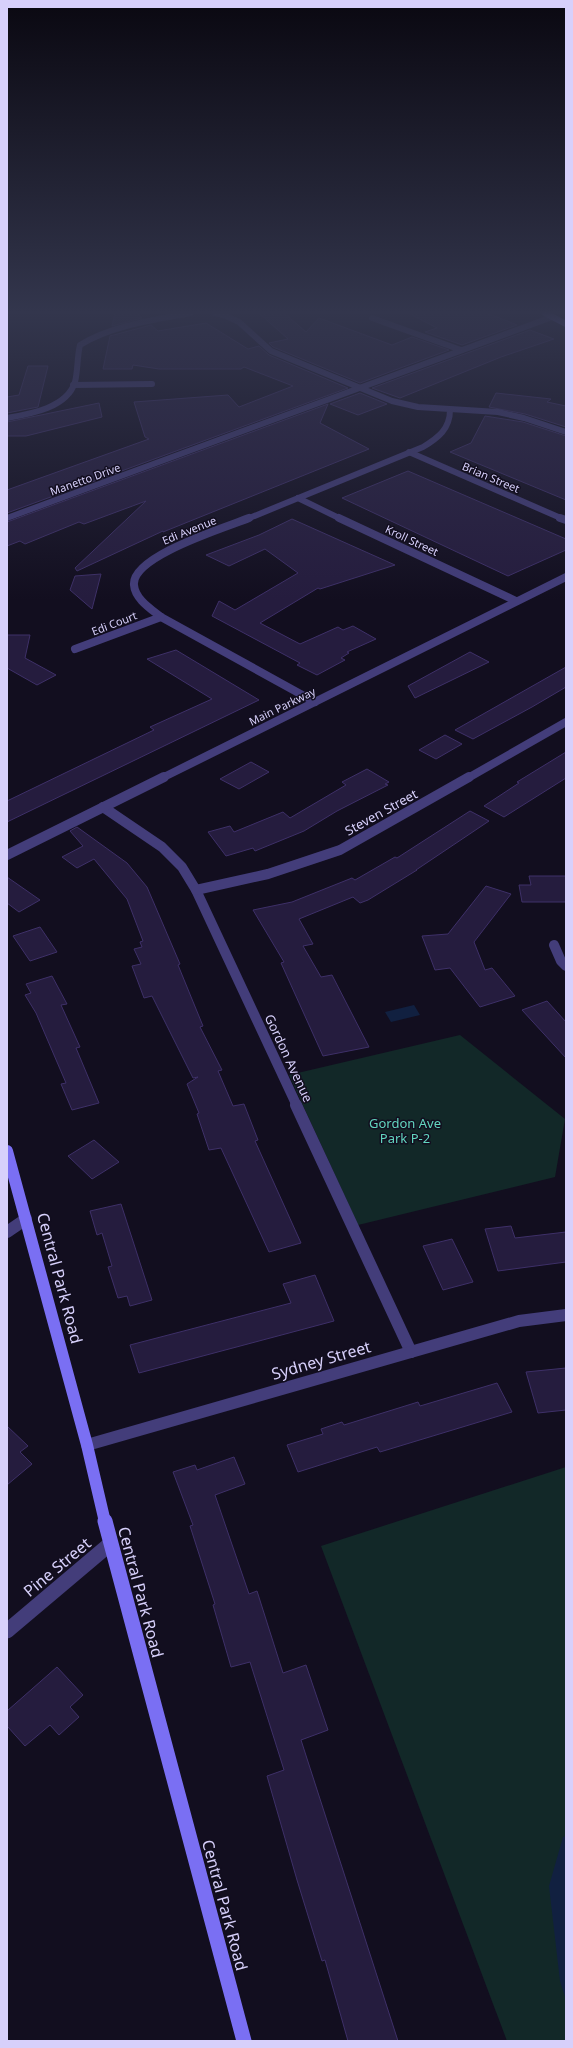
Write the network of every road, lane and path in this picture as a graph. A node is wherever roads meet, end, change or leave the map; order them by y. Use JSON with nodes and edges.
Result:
{"nodes":[{"id":1,"x":43,"y":409,"type":"edge"},
{"id":2,"x":303,"y":409,"type":"edge"},
{"id":3,"x":431,"y":409,"type":"edge"},
{"id":4,"x":450,"y":410,"type":"junction"},
{"id":5,"x":7,"y":418,"type":"edge"},
{"id":6,"x":566,"y":432,"type":"edge"},
{"id":7,"x":409,"y":452,"type":"junction"},
{"id":8,"x":298,"y":498,"type":"junction"},
{"id":9,"x":7,"y":518,"type":"edge"},
{"id":10,"x":566,"y":520,"type":"edge"},
{"id":11,"x":566,"y":577,"type":"edge"},
{"id":12,"x":516,"y":602,"type":"junction"},
{"id":13,"x":161,"y":617,"type":"junction"},
{"id":14,"x":75,"y":649,"type":"dead end"},
{"id":15,"x":315,"y":702,"type":"junction"},
{"id":16,"x":566,"y":722,"type":"edge"},
{"id":17,"x":103,"y":807,"type":"junction"},
{"id":18,"x":7,"y":855,"type":"edge"},
{"id":19,"x":196,"y":890,"type":"junction"},
{"id":20,"x":554,"y":945,"type":"dead end"},
{"id":21,"x":566,"y":966,"type":"edge"},
{"id":22,"x":7,"y":1151,"type":"edge"},
{"id":23,"x":26,"y":1219,"type":"junction"},
{"id":24,"x":7,"y":1232,"type":"edge"},
{"id":25,"x":566,"y":1314,"type":"edge"},
{"id":26,"x":412,"y":1352,"type":"junction"},
{"id":27,"x":87,"y":1445,"type":"junction"},
{"id":28,"x":110,"y":1544,"type":"junction"},
{"id":29,"x":7,"y":1631,"type":"edge"},
{"id":30,"x":244,"y":2041,"type":"edge"}],
"edges":[{"from":1,"to":5,"type":"street"},
{"from":2,"to":9,"type":"street","name":"Manetto Drive"},
{"from":3,"to":4,"type":"street"},
{"from":4,"to":6,"type":"street"},
{"from":4,"to":7,"type":"street","name":"Edi Avenue"},
{"from":7,"to":8,"type":"street","name":"Edi Avenue"},
{"from":7,"to":10,"type":"street","name":"Brian Street"},
{"from":8,"to":12,"type":"street","name":"Kroll Street"},
{"from":8,"to":13,"type":"street","name":"Edi Avenue"},
{"from":11,"to":12,"type":"street","name":"Main Parkway"},
{"from":12,"to":15,"type":"street","name":"Main Parkway"},
{"from":13,"to":14,"type":"street","name":"Edi Court"},
{"from":13,"to":15,"type":"street","name":"Edi Avenue"},
{"from":15,"to":17,"type":"street","name":"Main Parkway"},
{"from":16,"to":19,"type":"street","name":"Steven Street"},
{"from":17,"to":18,"type":"street","name":"Main Parkway"},
{"from":17,"to":19,"type":"street","name":"Gordon Avenue"},
{"from":19,"to":26,"type":"street","name":"Gordon Avenue"},
{"from":20,"to":21,"type":"street"},
{"from":22,"to":23,"type":"street","name":"Central Park Road"},
{"from":23,"to":24,"type":"street"},
{"from":23,"to":27,"type":"street","name":"Central Park Road"},
{"from":25,"to":26,"type":"street","name":"Sydney Street"},
{"from":26,"to":27,"type":"street","name":"Sydney Street"},
{"from":27,"to":28,"type":"street","name":"Central Park Road"},
{"from":28,"to":29,"type":"street","name":"Pine Street"},
{"from":28,"to":30,"type":"street","name":"Central Park Road"}]}
